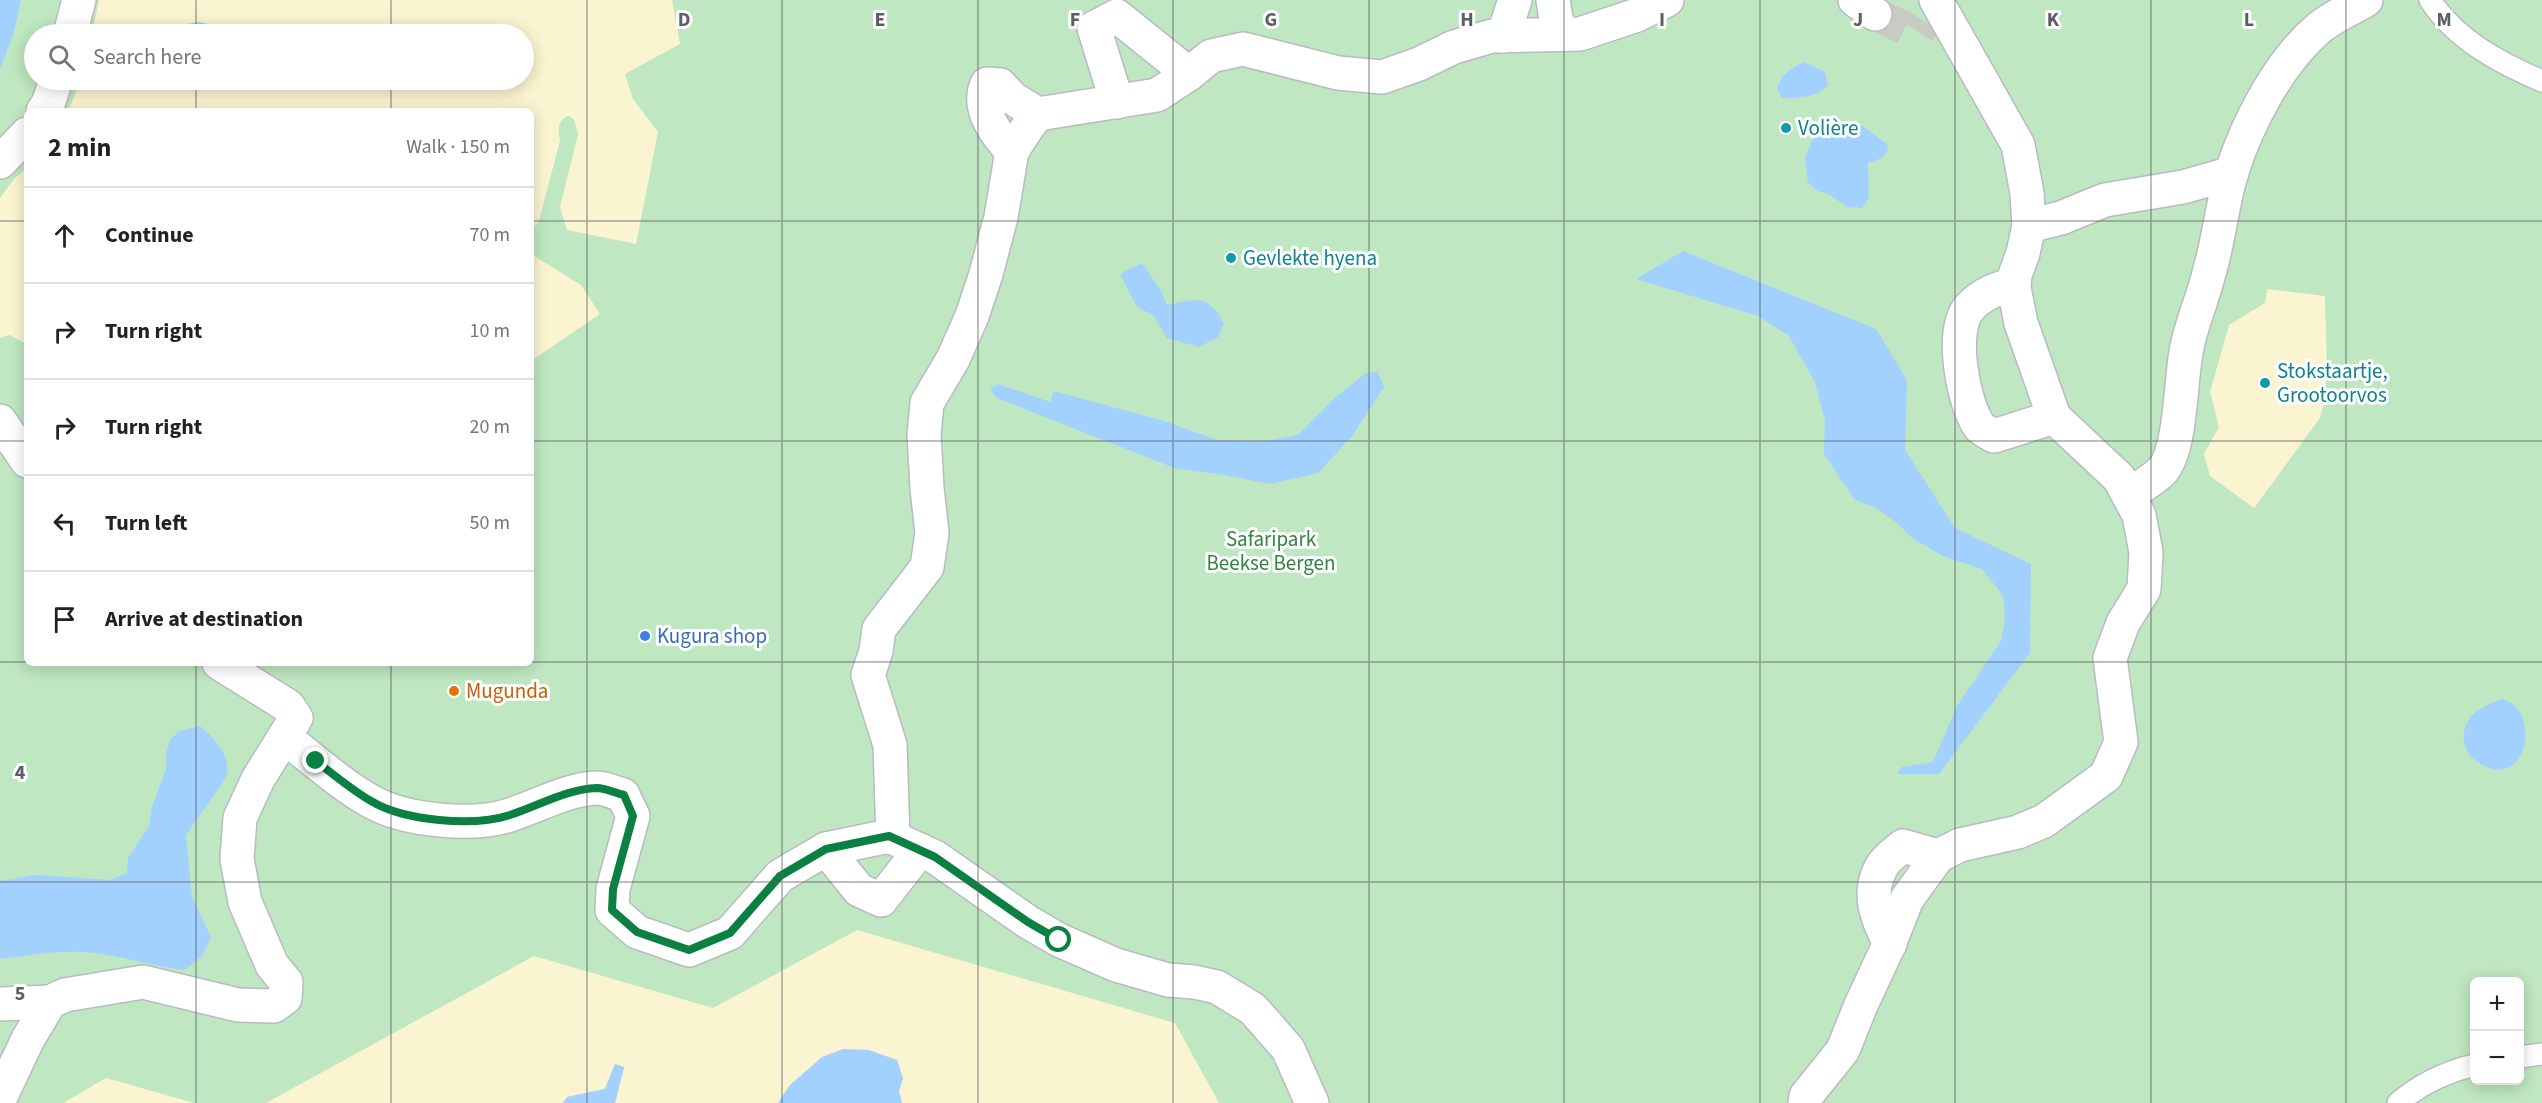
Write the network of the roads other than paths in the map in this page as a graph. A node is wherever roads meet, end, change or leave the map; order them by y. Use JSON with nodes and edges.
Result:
{"nodes":[{"id":1,"x":79,"y":0,"type":"edge"},
{"id":2,"x":1515,"y":0,"type":"edge"},
{"id":3,"x":1553,"y":0,"type":"edge"},
{"id":4,"x":1666,"y":0,"type":"edge"},
{"id":5,"x":2366,"y":0,"type":"edge"},
{"id":6,"x":2430,"y":0,"type":"edge"},
{"id":7,"x":1932,"y":8,"type":"edge"},
{"id":8,"x":73,"y":24,"type":"edge"},
{"id":9,"x":1563,"y":34,"type":"junction"},
{"id":10,"x":1503,"y":36,"type":"junction"},
{"id":11,"x":1189,"y":74,"type":"junction"},
{"id":12,"x":2542,"y":81,"type":"edge"},
{"id":13,"x":53,"y":90,"type":"edge"},
{"id":14,"x":1117,"y":102,"type":"junction"},
{"id":15,"x":45,"y":108,"type":"edge"},
{"id":16,"x":1038,"y":114,"type":"junction"},
{"id":17,"x":24,"y":137,"type":"edge"},
{"id":18,"x":1012,"y":151,"type":"junction"},
{"id":19,"x":0,"y":162,"type":"edge"},
{"id":20,"x":2232,"y":173,"type":"junction"},
{"id":21,"x":2028,"y":226,"type":"junction"},
{"id":22,"x":2014,"y":284,"type":"junction"},
{"id":23,"x":2054,"y":417,"type":"junction"},
{"id":24,"x":0,"y":421,"type":"edge"},
{"id":25,"x":24,"y":457,"type":"edge"},
{"id":26,"x":2128,"y":494,"type":"junction"},
{"id":27,"x":224,"y":666,"type":"edge"},
{"id":28,"x":284,"y":738,"type":"junction"},
{"id":29,"x":907,"y":844,"type":"junction"},
{"id":30,"x":826,"y":849,"type":"junction"},
{"id":31,"x":50,"y":1002,"type":"junction"},
{"id":32,"x":0,"y":1004,"type":"edge"},
{"id":33,"x":2542,"y":1054,"type":"edge"},
{"id":34,"x":2524,"y":1056,"type":"edge"},
{"id":35,"x":2470,"y":1067,"type":"edge"},
{"id":36,"x":0,"y":1098,"type":"edge"},
{"id":37,"x":1312,"y":1103,"type":"edge"},
{"id":38,"x":1805,"y":1103,"type":"edge"},
{"id":39,"x":2398,"y":1103,"type":"edge"}],
"edges":[{"from":1,"to":8,"type":"street"},
{"from":2,"to":10,"type":"street"},
{"from":3,"to":9,"type":"street"},
{"from":4,"to":9,"type":"street"},
{"from":5,"to":20,"type":"street"},
{"from":6,"to":12,"type":"lane"},
{"from":7,"to":21,"type":"street"},
{"from":9,"to":10,"type":"street"},
{"from":10,"to":11,"type":"street"},
{"from":11,"to":14,"type":"street"},
{"from":11,"to":14,"type":"street"},
{"from":13,"to":15,"type":"street"},
{"from":14,"to":16,"type":"street"},
{"from":16,"to":18,"type":"street"},
{"from":16,"to":18,"type":"street"},
{"from":17,"to":19,"type":"street"},
{"from":18,"to":29,"type":"street"},
{"from":20,"to":21,"type":"street"},
{"from":20,"to":26,"type":"street"},
{"from":21,"to":22,"type":"street"},
{"from":22,"to":23,"type":"street"},
{"from":22,"to":23,"type":"street"},
{"from":23,"to":26,"type":"street"},
{"from":24,"to":25,"type":"street"},
{"from":26,"to":38,"type":"street"},
{"from":27,"to":28,"type":"street"},
{"from":28,"to":30,"type":"street"},
{"from":28,"to":31,"type":"street"},
{"from":29,"to":30,"type":"street"},
{"from":29,"to":30,"type":"street"},
{"from":29,"to":37,"type":"street"},
{"from":31,"to":32,"type":"street"},
{"from":31,"to":36,"type":"street"},
{"from":33,"to":34,"type":"lane"},
{"from":35,"to":39,"type":"lane"}]}
